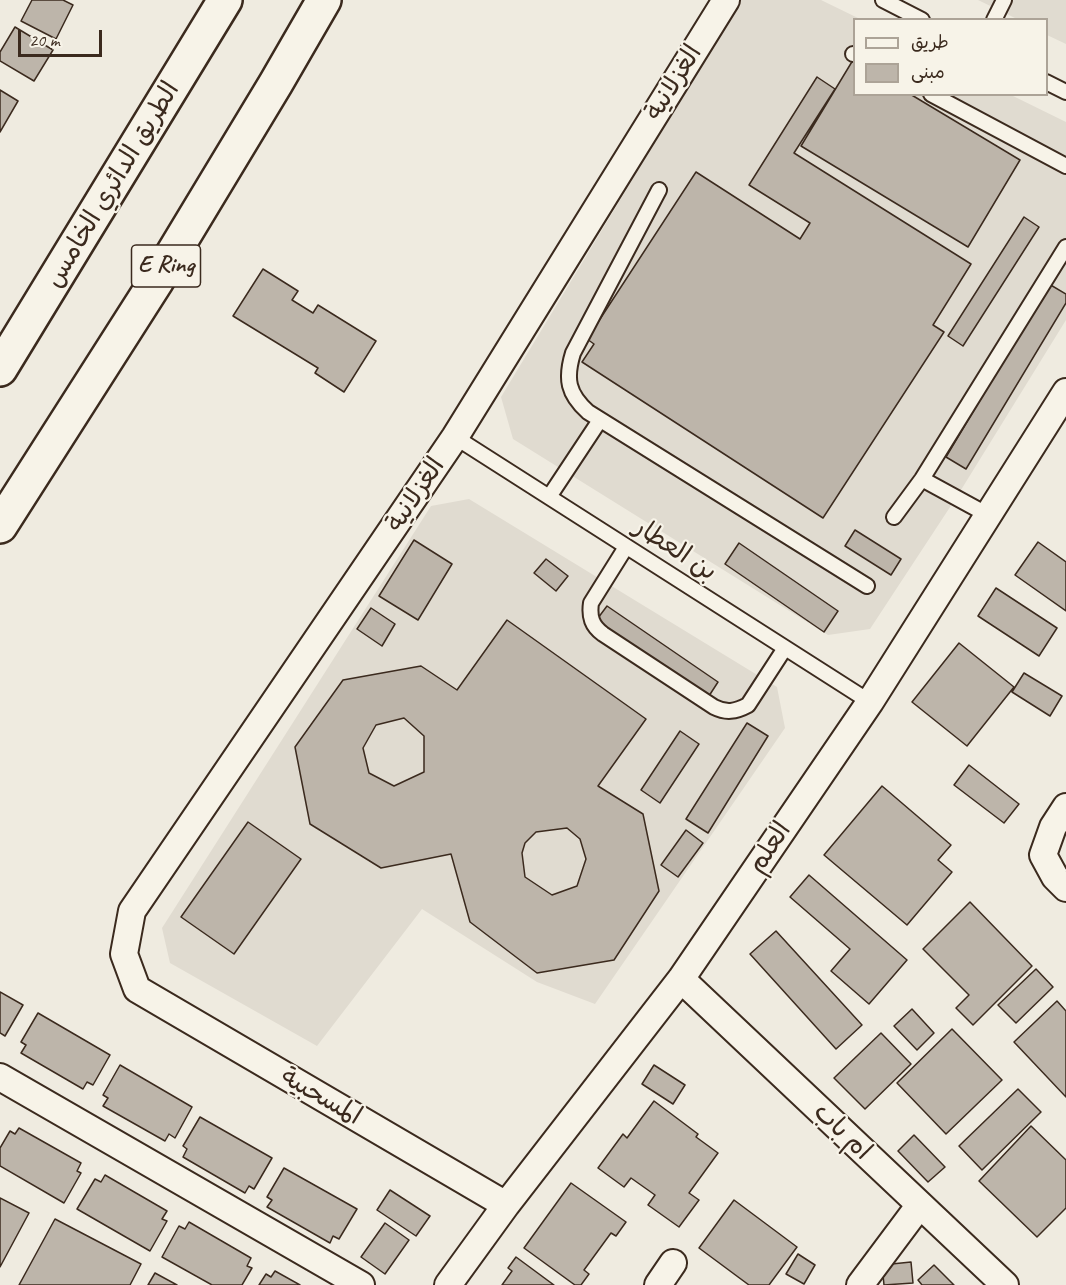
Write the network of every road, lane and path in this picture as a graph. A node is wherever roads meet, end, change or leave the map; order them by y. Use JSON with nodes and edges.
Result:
{"nodes":[{"id":1,"x":225,"y":0,"type":"edge"},
{"id":2,"x":324,"y":0,"type":"edge"},
{"id":3,"x":726,"y":0,"type":"edge"},
{"id":4,"x":883,"y":0,"type":"edge"},
{"id":5,"x":1004,"y":0,"type":"edge"},
{"id":6,"x":918,"y":18,"type":"edge"},
{"id":7,"x":995,"y":18,"type":"edge"},
{"id":8,"x":1048,"y":83,"type":"edge"},
{"id":9,"x":1066,"y":92,"type":"edge"},
{"id":10,"x":935,"y":96,"type":"edge"},
{"id":11,"x":1066,"y":166,"type":"edge"},
{"id":12,"x":659,"y":190,"type":"dead end"},
{"id":13,"x":1066,"y":247,"type":"edge"},
{"id":14,"x":0,"y":369,"type":"edge"},
{"id":15,"x":1066,"y":392,"type":"edge"},
{"id":16,"x":600,"y":420,"type":"junction"},
{"id":17,"x":455,"y":437,"type":"junction"},
{"id":18,"x":922,"y":479,"type":"junction"},
{"id":19,"x":549,"y":497,"type":"junction"},
{"id":20,"x":988,"y":515,"type":"junction"},
{"id":21,"x":894,"y":516,"type":"dead end"},
{"id":22,"x":0,"y":526,"type":"edge"},
{"id":23,"x":626,"y":547,"type":"junction"},
{"id":24,"x":867,"y":586,"type":"dead end"},
{"id":25,"x":785,"y":648,"type":"junction"},
{"id":26,"x":870,"y":702,"type":"junction"},
{"id":27,"x":1066,"y":807,"type":"edge"},
{"id":28,"x":1066,"y":888,"type":"edge"},
{"id":29,"x":681,"y":979,"type":"junction"},
{"id":30,"x":137,"y":988,"type":"joint"},
{"id":31,"x":0,"y":1077,"type":"edge"},
{"id":32,"x":506,"y":1206,"type":"junction"},
{"id":33,"x":920,"y":1206,"type":"junction"},
{"id":34,"x":673,"y":1263,"type":"dead end"},
{"id":35,"x":361,"y":1285,"type":"edge"},
{"id":36,"x":448,"y":1285,"type":"edge"},
{"id":37,"x":658,"y":1285,"type":"edge"},
{"id":38,"x":860,"y":1285,"type":"edge"},
{"id":39,"x":1005,"y":1285,"type":"edge"}],
"edges":[{"from":1,"to":14,"type":"main road","name":"الطريق الدائري الخامس"},
{"from":2,"to":22,"type":"main road","number":"E Ring"},
{"from":3,"to":17,"type":"street","name":"الغزلانية"},
{"from":4,"to":6,"type":"lane"},
{"from":5,"to":7,"type":"lane"},
{"from":8,"to":9,"type":"lane"},
{"from":10,"to":11,"type":"lane"},
{"from":12,"to":16,"type":"lane"},
{"from":13,"to":18,"type":"lane"},
{"from":15,"to":20,"type":"street","name":"العلم"},
{"from":16,"to":19,"type":"lane"},
{"from":16,"to":24,"type":"lane"},
{"from":17,"to":19,"type":"lane","name":"بن العطار"},
{"from":17,"to":30,"type":"street","name":"الغزلانية"},
{"from":18,"to":20,"type":"lane"},
{"from":18,"to":21,"type":"lane"},
{"from":19,"to":23,"type":"lane","name":"بن العطار"},
{"from":20,"to":26,"type":"street","name":"العلم"},
{"from":23,"to":25,"type":"lane","name":"بن العطار"},
{"from":23,"to":25,"type":"lane"},
{"from":25,"to":26,"type":"lane","name":"بن العطار"},
{"from":26,"to":29,"type":"street","name":"العلم"},
{"from":27,"to":28,"type":"street"},
{"from":29,"to":32,"type":"street","name":"العلم"},
{"from":29,"to":33,"type":"street","name":"ام باب"},
{"from":30,"to":32,"type":"street","name":"المسحبية"},
{"from":31,"to":35,"type":"street"},
{"from":32,"to":36,"type":"street","name":"العلم"},
{"from":33,"to":38,"type":"street"},
{"from":33,"to":39,"type":"street","name":"ام باب"},
{"from":34,"to":37,"type":"street"}]}
